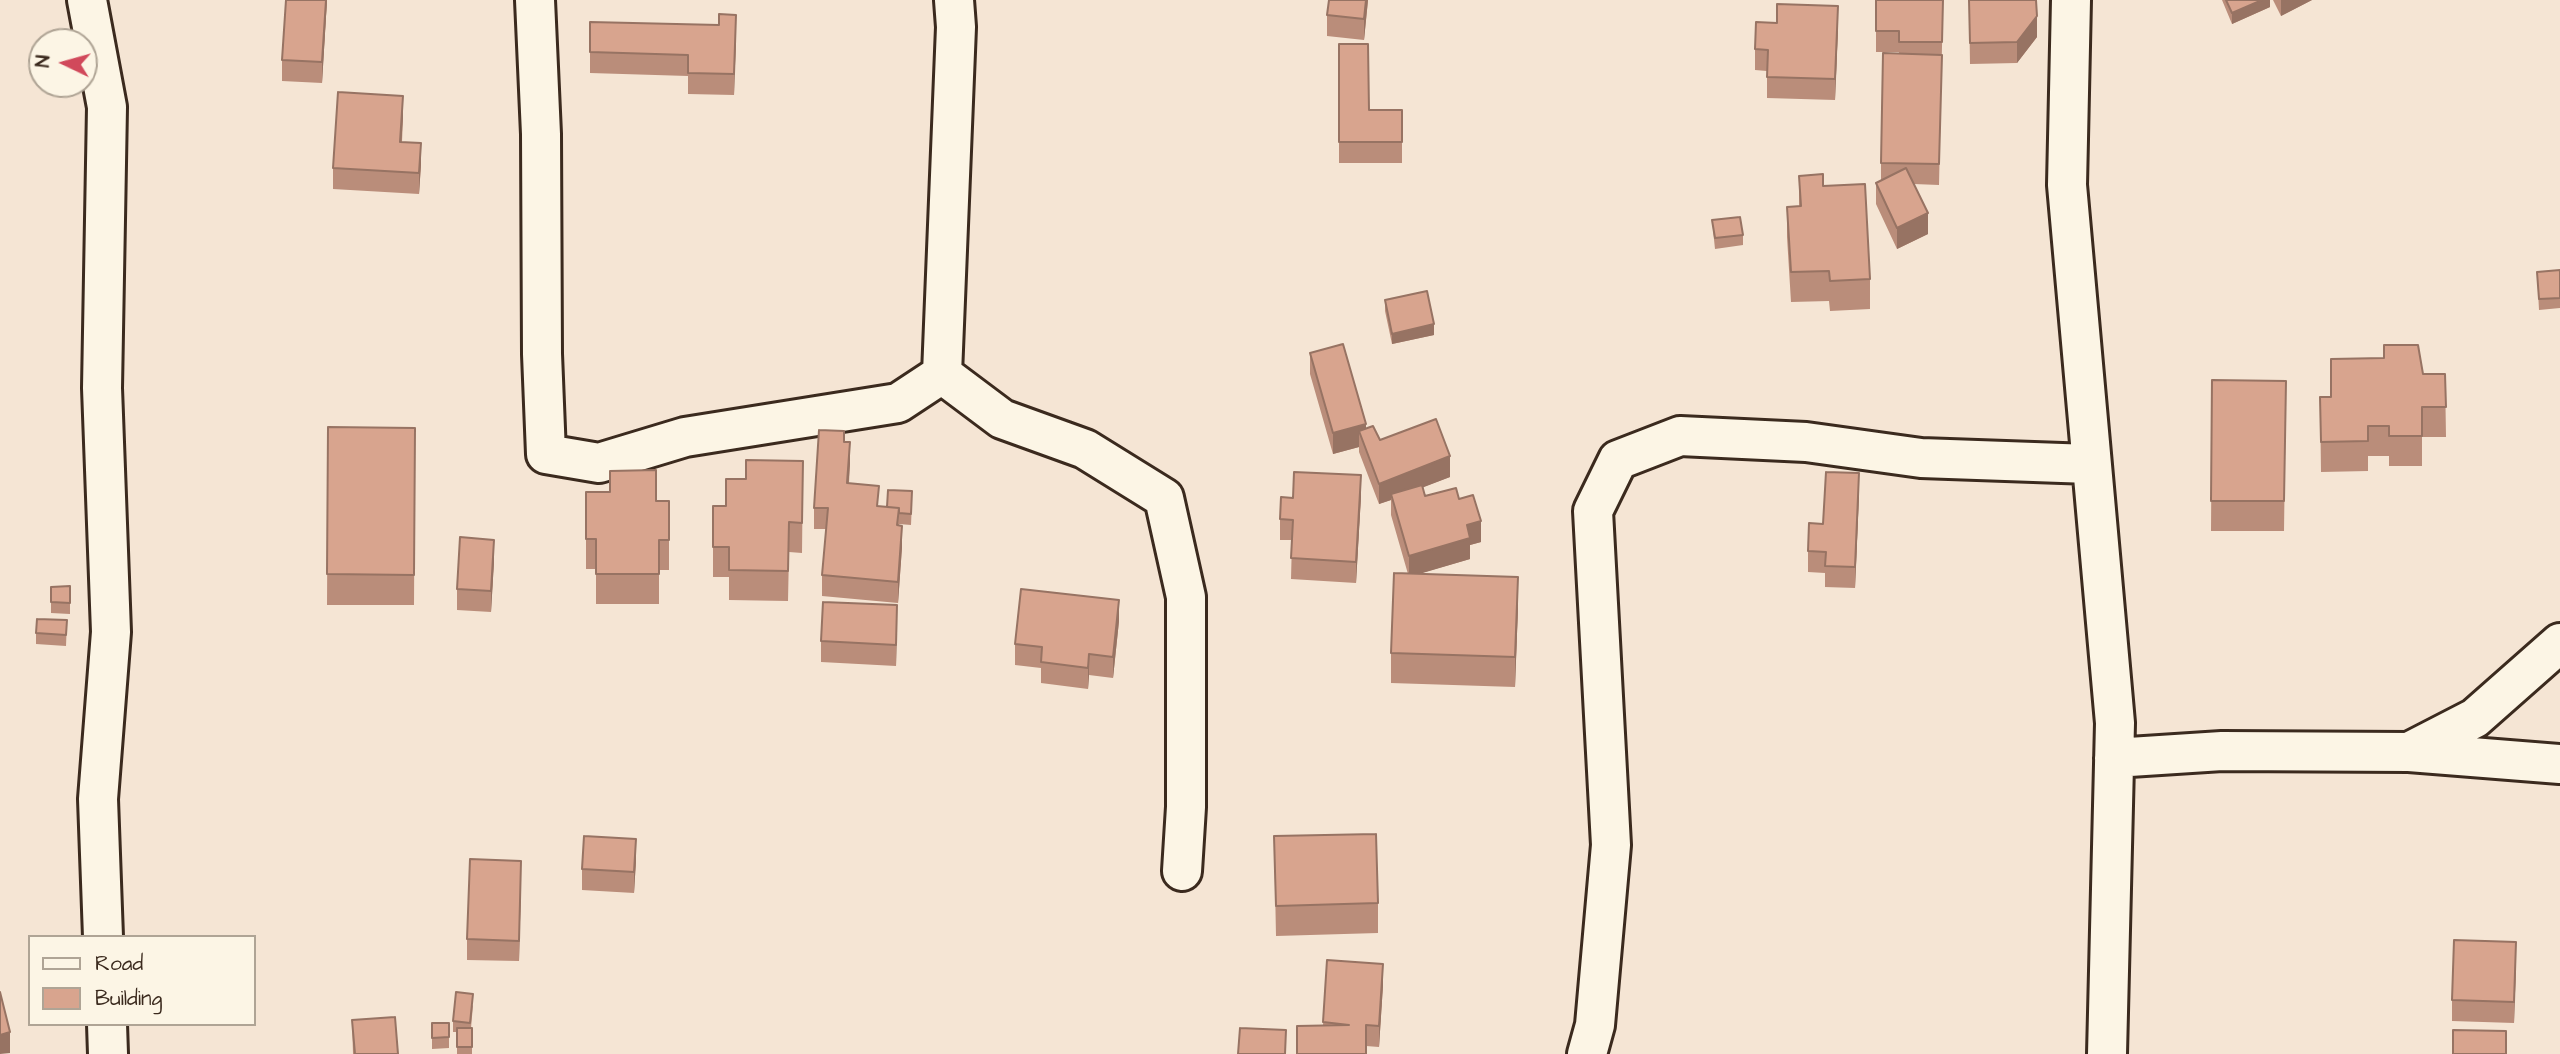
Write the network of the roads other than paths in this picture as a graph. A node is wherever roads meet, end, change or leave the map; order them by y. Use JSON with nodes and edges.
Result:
{"nodes":[{"id":1,"x":88,"y":0,"type":"edge"},
{"id":2,"x":535,"y":0,"type":"edge"},
{"id":3,"x":954,"y":0,"type":"edge"},
{"id":4,"x":2071,"y":0,"type":"edge"},
{"id":5,"x":942,"y":374,"type":"junction"},
{"id":6,"x":2090,"y":464,"type":"junction"},
{"id":7,"x":2560,"y":643,"type":"edge"},
{"id":8,"x":2409,"y":752,"type":"junction"},
{"id":9,"x":2114,"y":758,"type":"junction"},
{"id":10,"x":2560,"y":764,"type":"edge"},
{"id":11,"x":1182,"y":872,"type":"dead end"},
{"id":12,"x":103,"y":935,"type":"edge"},
{"id":13,"x":107,"y":1026,"type":"edge"},
{"id":14,"x":108,"y":1054,"type":"edge"},
{"id":15,"x":1587,"y":1054,"type":"edge"},
{"id":16,"x":2107,"y":1054,"type":"edge"}],
"edges":[{"from":1,"to":12,"type":"street"},
{"from":2,"to":5,"type":"street"},
{"from":3,"to":5,"type":"street"},
{"from":4,"to":6,"type":"street"},
{"from":5,"to":11,"type":"street"},
{"from":6,"to":9,"type":"street"},
{"from":6,"to":15,"type":"street"},
{"from":7,"to":8,"type":"street"},
{"from":8,"to":9,"type":"street"},
{"from":8,"to":10,"type":"street"},
{"from":9,"to":16,"type":"street"},
{"from":13,"to":14,"type":"street"}]}
